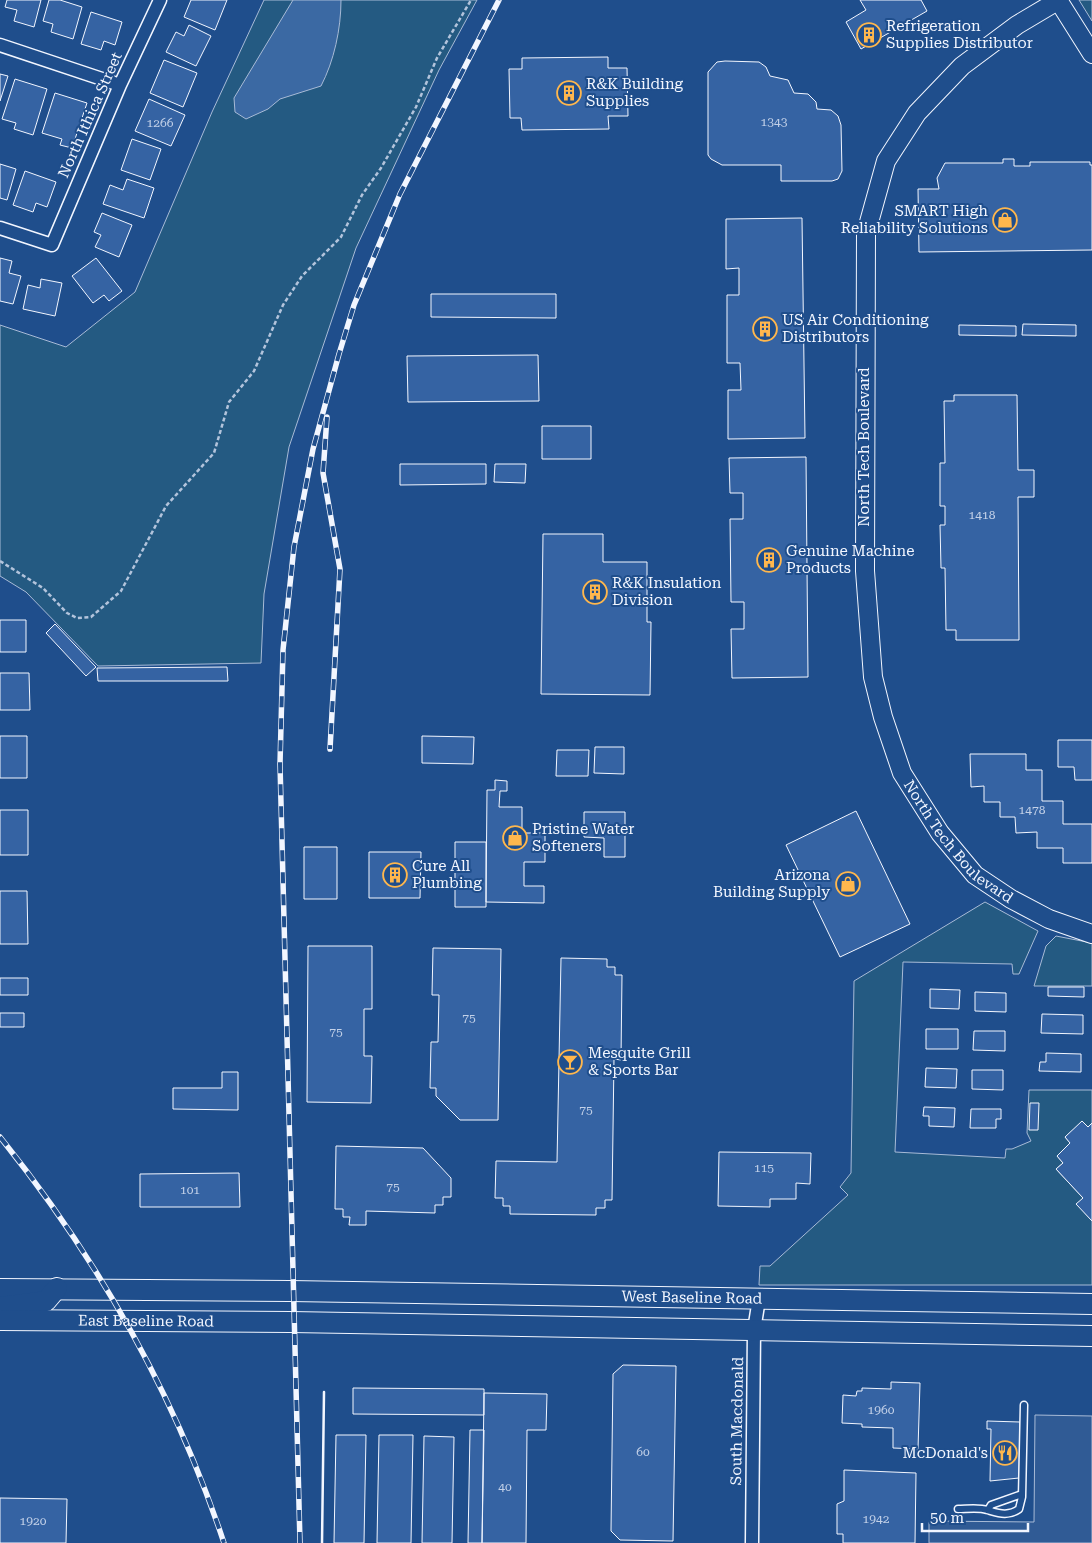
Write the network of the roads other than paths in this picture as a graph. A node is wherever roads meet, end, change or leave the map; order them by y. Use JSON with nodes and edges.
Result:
{"nodes":[{"id":1,"x":160,"y":0,"type":"edge"},
{"id":2,"x":1058,"y":0,"type":"edge"},
{"id":3,"x":0,"y":45,"type":"edge"},
{"id":4,"x":1092,"y":54,"type":"edge"},
{"id":5,"x":120,"y":85,"type":"junction"},
{"id":6,"x":0,"y":228,"type":"edge"},
{"id":7,"x":1092,"y":934,"type":"edge"},
{"id":8,"x":0,"y":1288,"type":"edge"},
{"id":9,"x":57,"y":1288,"type":"junction"},
{"id":10,"x":293,"y":1291,"type":"joint"},
{"id":11,"x":464,"y":1294,"type":"junction"},
{"id":12,"x":759,"y":1299,"type":"junction"},
{"id":13,"x":1092,"y":1304,"type":"edge"},
{"id":14,"x":0,"y":1308,"type":"edge"},
{"id":15,"x":0,"y":1320,"type":"edge"},
{"id":16,"x":294,"y":1322,"type":"joint"},
{"id":17,"x":464,"y":1325,"type":"junction"},
{"id":18,"x":754,"y":1330,"type":"junction"},
{"id":19,"x":1091,"y":1334,"type":"edge"},
{"id":20,"x":1024,"y":1405,"type":"dead end"},
{"id":21,"x":1022,"y":1494,"type":"junction"},
{"id":22,"x":958,"y":1509,"type":"dead end"},
{"id":23,"x":988,"y":1510,"type":"junction"},
{"id":24,"x":752,"y":1543,"type":"edge"}],
"edges":[{"from":1,"to":5,"type":"street","name":"North Ithica Street"},
{"from":2,"to":4,"type":"street"},
{"from":2,"to":7,"type":"street","name":"North Tech Boulevard"},
{"from":3,"to":5,"type":"street"},
{"from":5,"to":6,"type":"street","name":"North Ithica Street"},
{"from":8,"to":9,"type":"main road","name":"East Baseline Road"},
{"from":9,"to":10,"type":"main road","name":"East Baseline Road"},
{"from":9,"to":14,"type":"main road"},
{"from":10,"to":11,"type":"main road","name":"West Baseline Road"},
{"from":11,"to":12,"type":"main road","name":"West Baseline Road"},
{"from":11,"to":17,"type":"main road"},
{"from":12,"to":13,"type":"main road","name":"West Baseline Road"},
{"from":12,"to":18,"type":"street","name":"South Macdonald"},
{"from":15,"to":16,"type":"main road","name":"East Baseline Road"},
{"from":16,"to":17,"type":"main road","name":"West Baseline Road"},
{"from":17,"to":18,"type":"main road","name":"West Baseline Road"},
{"from":18,"to":19,"type":"main road","name":"West Baseline Road"},
{"from":18,"to":24,"type":"street","name":"South Macdonald"},
{"from":20,"to":21,"type":"lane"},
{"from":21,"to":23,"type":"lane"},
{"from":21,"to":23,"type":"lane"},
{"from":22,"to":23,"type":"lane"}]}
